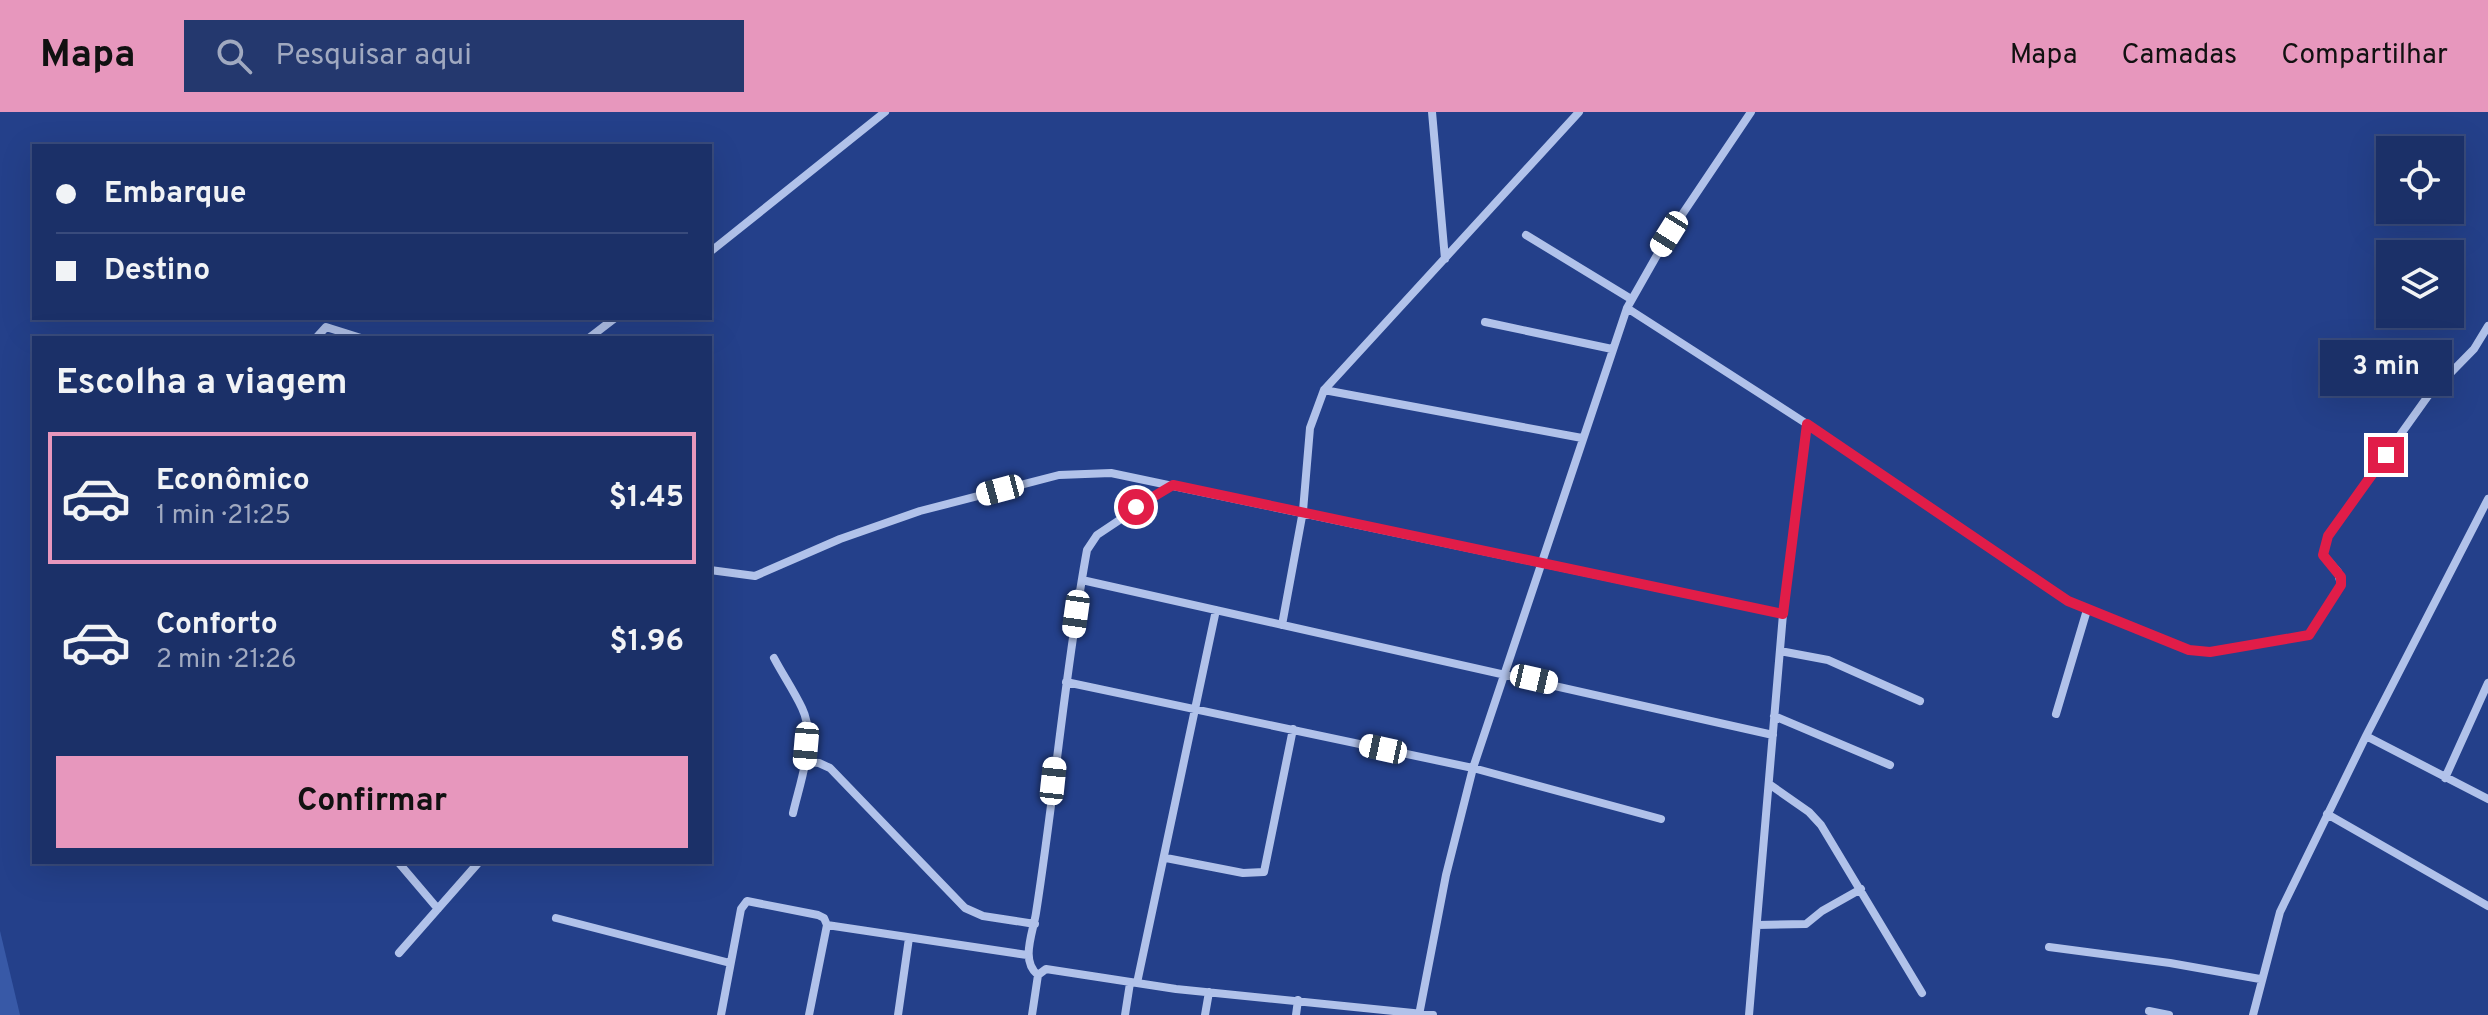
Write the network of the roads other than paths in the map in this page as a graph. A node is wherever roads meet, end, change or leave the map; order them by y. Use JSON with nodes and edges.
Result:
{"nodes":[{"id":1,"x":885,"y":112,"type":"edge"},
{"id":2,"x":1432,"y":112,"type":"edge"},
{"id":3,"x":1579,"y":112,"type":"edge"},
{"id":4,"x":1751,"y":112,"type":"edge"},
{"id":5,"x":1526,"y":235,"type":"dead end"},
{"id":6,"x":712,"y":250,"type":"edge"},
{"id":7,"x":1445,"y":259,"type":"junction"},
{"id":8,"x":1629,"y":304,"type":"junction"},
{"id":9,"x":612,"y":320,"type":"edge"},
{"id":10,"x":1485,"y":322,"type":"dead end"},
{"id":11,"x":2488,"y":326,"type":"edge"},
{"id":12,"x":318,"y":336,"type":"edge"},
{"id":13,"x":356,"y":336,"type":"edge"},
{"id":14,"x":592,"y":336,"type":"edge"},
{"id":15,"x":1612,"y":349,"type":"junction"},
{"id":16,"x":1324,"y":390,"type":"junction"},
{"id":17,"x":1807,"y":424,"type":"junction"},
{"id":18,"x":1582,"y":438,"type":"junction"},
{"id":19,"x":1173,"y":485,"type":"junction"},
{"id":20,"x":2488,"y":499,"type":"edge"},
{"id":21,"x":1303,"y":511,"type":"junction"},
{"id":22,"x":1539,"y":562,"type":"junction"},
{"id":23,"x":712,"y":570,"type":"edge"},
{"id":24,"x":1082,"y":580,"type":"junction"},
{"id":25,"x":1216,"y":610,"type":"junction"},
{"id":26,"x":2087,"y":610,"type":"junction"},
{"id":27,"x":1783,"y":614,"type":"junction"},
{"id":28,"x":1282,"y":625,"type":"junction"},
{"id":29,"x":1780,"y":651,"type":"junction"},
{"id":30,"x":774,"y":658,"type":"dead end"},
{"id":31,"x":1504,"y":672,"type":"junction"},
{"id":32,"x":1066,"y":682,"type":"junction"},
{"id":33,"x":2487,"y":690,"type":"edge"},
{"id":34,"x":1920,"y":701,"type":"dead end"},
{"id":35,"x":1198,"y":709,"type":"junction"},
{"id":36,"x":2056,"y":714,"type":"dead end"},
{"id":37,"x":1774,"y":716,"type":"junction"},
{"id":38,"x":1293,"y":729,"type":"junction"},
{"id":39,"x":1773,"y":735,"type":"junction"},
{"id":40,"x":2366,"y":736,"type":"junction"},
{"id":41,"x":805,"y":762,"type":"junction"},
{"id":42,"x":1890,"y":765,"type":"dead end"},
{"id":43,"x":1473,"y":768,"type":"junction"},
{"id":44,"x":2445,"y":778,"type":"junction"},
{"id":45,"x":1769,"y":784,"type":"junction"},
{"id":46,"x":2488,"y":799,"type":"edge"},
{"id":47,"x":793,"y":813,"type":"dead end"},
{"id":48,"x":2327,"y":814,"type":"junction"},
{"id":49,"x":1661,"y":819,"type":"dead end"},
{"id":50,"x":1166,"y":858,"type":"junction"},
{"id":51,"x":400,"y":864,"type":"edge"},
{"id":52,"x":477,"y":864,"type":"edge"},
{"id":53,"x":1861,"y":889,"type":"junction"},
{"id":54,"x":2488,"y":906,"type":"edge"},
{"id":55,"x":438,"y":909,"type":"junction"},
{"id":56,"x":556,"y":918,"type":"dead end"},
{"id":57,"x":1035,"y":924,"type":"junction"},
{"id":58,"x":827,"y":925,"type":"junction"},
{"id":59,"x":1757,"y":925,"type":"junction"},
{"id":60,"x":909,"y":938,"type":"junction"},
{"id":61,"x":2049,"y":947,"type":"dead end"},
{"id":62,"x":399,"y":953,"type":"dead end"},
{"id":63,"x":1027,"y":955,"type":"junction"},
{"id":64,"x":730,"y":963,"type":"junction"},
{"id":65,"x":1038,"y":975,"type":"junction"},
{"id":66,"x":2260,"y":979,"type":"junction"},
{"id":67,"x":1134,"y":983,"type":"junction"},
{"id":68,"x":1209,"y":992,"type":"junction"},
{"id":69,"x":1922,"y":993,"type":"dead end"},
{"id":70,"x":1298,"y":1000,"type":"junction"},
{"id":71,"x":2149,"y":1011,"type":"dead end"},
{"id":72,"x":1419,"y":1014,"type":"edge"},
{"id":73,"x":721,"y":1015,"type":"edge"},
{"id":74,"x":809,"y":1015,"type":"edge"},
{"id":75,"x":898,"y":1015,"type":"edge"},
{"id":76,"x":1032,"y":1015,"type":"edge"},
{"id":77,"x":1125,"y":1015,"type":"edge"},
{"id":78,"x":1205,"y":1015,"type":"edge"},
{"id":79,"x":1296,"y":1015,"type":"edge"},
{"id":80,"x":1433,"y":1015,"type":"edge"},
{"id":81,"x":1749,"y":1015,"type":"edge"},
{"id":82,"x":2169,"y":1015,"type":"edge"},
{"id":83,"x":2253,"y":1015,"type":"edge"}],
"edges":[{"from":1,"to":6,"type":"street"},
{"from":2,"to":7,"type":"street"},
{"from":3,"to":7,"type":"street"},
{"from":4,"to":8,"type":"street"},
{"from":5,"to":8,"type":"street"},
{"from":7,"to":16,"type":"street"},
{"from":8,"to":15,"type":"street"},
{"from":8,"to":17,"type":"street"},
{"from":9,"to":14,"type":"street"},
{"from":10,"to":15,"type":"street"},
{"from":11,"to":26,"type":"street"},
{"from":12,"to":13,"type":"street"},
{"from":15,"to":18,"type":"street"},
{"from":16,"to":18,"type":"street"},
{"from":16,"to":21,"type":"street"},
{"from":17,"to":26,"type":"street"},
{"from":17,"to":27,"type":"street"},
{"from":18,"to":22,"type":"street"},
{"from":19,"to":21,"type":"street"},
{"from":19,"to":23,"type":"street"},
{"from":19,"to":24,"type":"street"},
{"from":20,"to":40,"type":"street"},
{"from":21,"to":22,"type":"street"},
{"from":21,"to":28,"type":"street"},
{"from":22,"to":27,"type":"street"},
{"from":22,"to":31,"type":"street"},
{"from":24,"to":25,"type":"street"},
{"from":24,"to":32,"type":"street"},
{"from":25,"to":28,"type":"street"},
{"from":25,"to":35,"type":"street"},
{"from":26,"to":36,"type":"street"},
{"from":27,"to":29,"type":"street"},
{"from":28,"to":31,"type":"street"},
{"from":29,"to":34,"type":"street"},
{"from":29,"to":37,"type":"street"},
{"from":30,"to":41,"type":"street"},
{"from":31,"to":39,"type":"street"},
{"from":31,"to":43,"type":"street"},
{"from":32,"to":35,"type":"street"},
{"from":32,"to":57,"type":"street"},
{"from":33,"to":44,"type":"street"},
{"from":35,"to":38,"type":"street"},
{"from":35,"to":50,"type":"street"},
{"from":37,"to":39,"type":"street"},
{"from":37,"to":42,"type":"street"},
{"from":38,"to":43,"type":"street"},
{"from":38,"to":50,"type":"street"},
{"from":39,"to":45,"type":"street"},
{"from":40,"to":44,"type":"street"},
{"from":40,"to":48,"type":"street"},
{"from":41,"to":47,"type":"street"},
{"from":41,"to":57,"type":"street"},
{"from":43,"to":49,"type":"street"},
{"from":43,"to":72,"type":"street"},
{"from":44,"to":46,"type":"street"},
{"from":45,"to":53,"type":"street"},
{"from":45,"to":59,"type":"street"},
{"from":48,"to":54,"type":"street"},
{"from":48,"to":66,"type":"street"},
{"from":50,"to":67,"type":"street"},
{"from":51,"to":55,"type":"street"},
{"from":52,"to":55,"type":"street"},
{"from":53,"to":59,"type":"street"},
{"from":53,"to":69,"type":"street"},
{"from":55,"to":62,"type":"street"},
{"from":56,"to":64,"type":"street"},
{"from":57,"to":63,"type":"street"},
{"from":58,"to":60,"type":"street"},
{"from":58,"to":64,"type":"street"},
{"from":58,"to":74,"type":"street"},
{"from":59,"to":81,"type":"street"},
{"from":60,"to":63,"type":"street"},
{"from":60,"to":75,"type":"street"},
{"from":61,"to":66,"type":"street"},
{"from":63,"to":65,"type":"street"},
{"from":64,"to":73,"type":"street"},
{"from":65,"to":67,"type":"street"},
{"from":65,"to":76,"type":"street"},
{"from":66,"to":83,"type":"street"},
{"from":67,"to":68,"type":"street"},
{"from":67,"to":77,"type":"street"},
{"from":68,"to":70,"type":"street"},
{"from":68,"to":78,"type":"street"},
{"from":70,"to":72,"type":"street"},
{"from":70,"to":79,"type":"street"},
{"from":71,"to":82,"type":"street"},
{"from":72,"to":80,"type":"street"}]}
